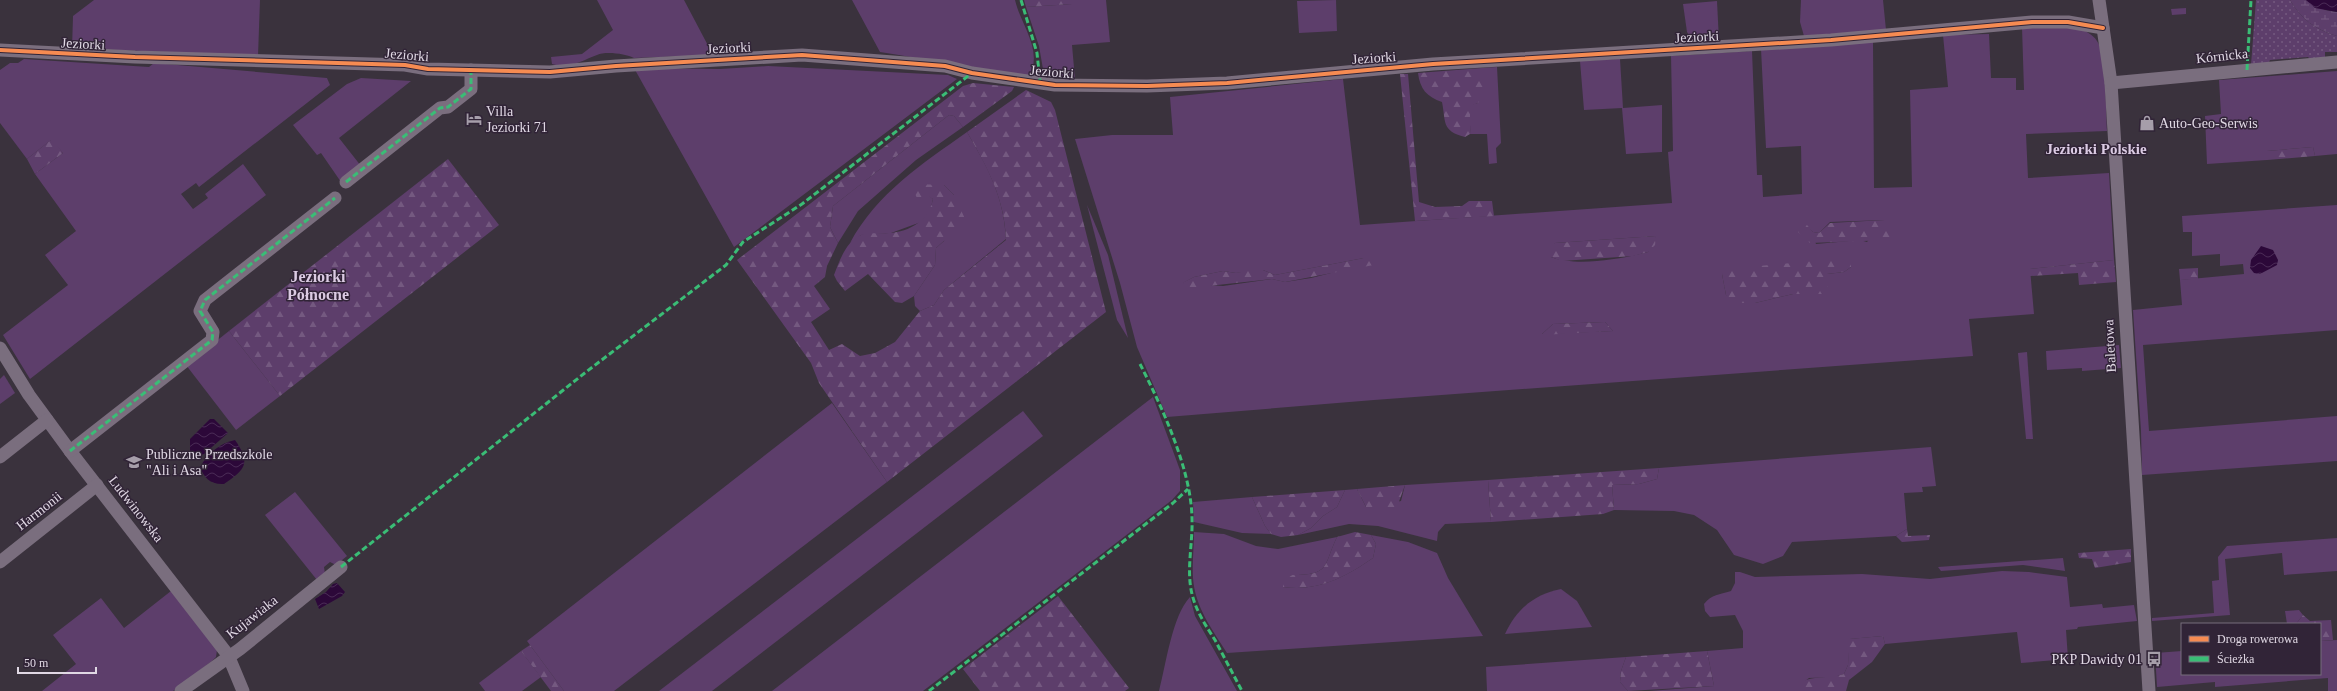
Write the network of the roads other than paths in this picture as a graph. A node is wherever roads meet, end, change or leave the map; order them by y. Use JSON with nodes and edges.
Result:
{"nodes":[{"id":1,"x":2100,"y":0,"type":"edge"},
{"id":2,"x":2103,"y":28,"type":"junction"},
{"id":3,"x":0,"y":50,"type":"edge"},
{"id":4,"x":2337,"y":62,"type":"edge"},
{"id":5,"x":471,"y":70,"type":"junction"},
{"id":6,"x":2111,"y":83,"type":"junction"},
{"id":7,"x":346,"y":182,"type":"dead end"},
{"id":8,"x":335,"y":198,"type":"dead end"},
{"id":9,"x":0,"y":348,"type":"edge"},
{"id":10,"x":48,"y":420,"type":"junction"},
{"id":11,"x":70,"y":451,"type":"junction"},
{"id":12,"x":0,"y":456,"type":"edge"},
{"id":13,"x":97,"y":485,"type":"junction"},
{"id":14,"x":0,"y":562,"type":"edge"},
{"id":15,"x":341,"y":567,"type":"dead end"},
{"id":16,"x":228,"y":655,"type":"junction"},
{"id":17,"x":181,"y":691,"type":"edge"},
{"id":18,"x":243,"y":691,"type":"edge"},
{"id":19,"x":2149,"y":691,"type":"edge"}],
"edges":[{"from":1,"to":2,"type":"street","name":"Baletowa"},
{"from":2,"to":5,"type":"street","name":"Jeziorki"},
{"from":2,"to":6,"type":"street","name":"Baletowa"},
{"from":3,"to":5,"type":"street","name":"Jeziorki"},
{"from":4,"to":6,"type":"street","name":"Kórnicka"},
{"from":5,"to":7,"type":"street"},
{"from":6,"to":19,"type":"street","name":"Baletowa"},
{"from":8,"to":11,"type":"street"},
{"from":9,"to":10,"type":"street","name":"Ludwinowska"},
{"from":10,"to":11,"type":"street","name":"Ludwinowska"},
{"from":10,"to":12,"type":"street"},
{"from":11,"to":13,"type":"street","name":"Ludwinowska"},
{"from":13,"to":14,"type":"street","name":"Harmonii"},
{"from":13,"to":16,"type":"street","name":"Ludwinowska"},
{"from":15,"to":16,"type":"street","name":"Kujawiaka"},
{"from":16,"to":17,"type":"street","name":"Kujawiaka"},
{"from":16,"to":18,"type":"street","name":"Ludwinowska"}]}
